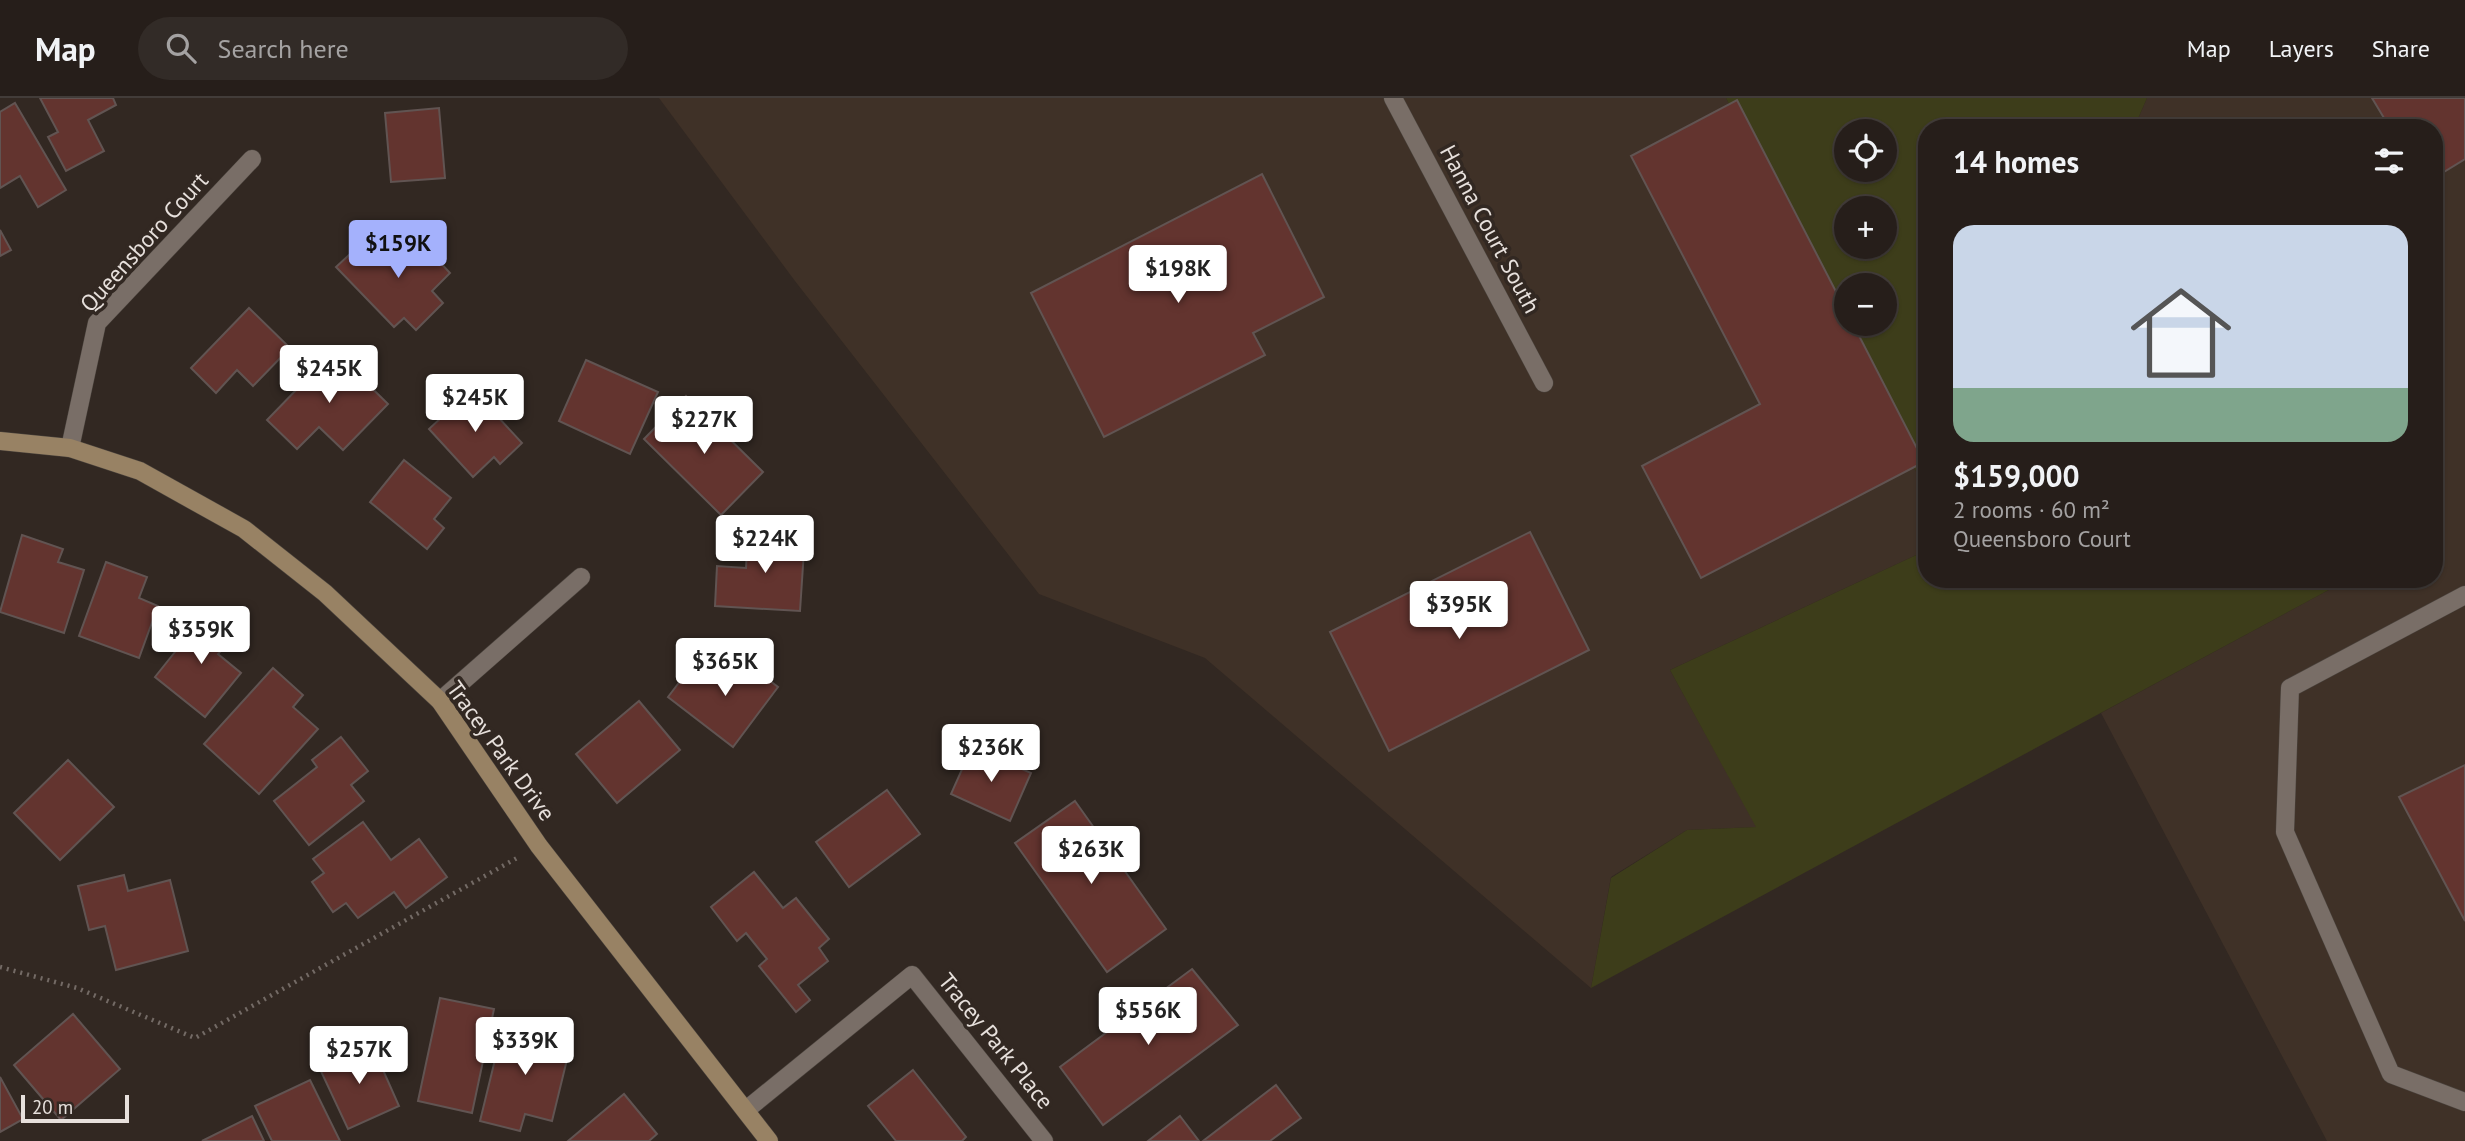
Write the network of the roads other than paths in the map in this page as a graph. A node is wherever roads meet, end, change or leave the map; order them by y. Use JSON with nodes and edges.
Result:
{"nodes":[{"id":1,"x":1393,"y":98,"type":"edge"},
{"id":2,"x":252,"y":159,"type":"dead end"},
{"id":3,"x":1544,"y":383,"type":"dead end"},
{"id":4,"x":0,"y":441,"type":"edge"},
{"id":5,"x":70,"y":448,"type":"junction"},
{"id":6,"x":581,"y":577,"type":"dead end"},
{"id":7,"x":2465,"y":595,"type":"edge"},
{"id":8,"x":440,"y":701,"type":"junction"},
{"id":9,"x":2465,"y":1102,"type":"edge"},
{"id":10,"x":746,"y":1110,"type":"junction"},
{"id":11,"x":769,"y":1141,"type":"edge"},
{"id":12,"x":1044,"y":1141,"type":"edge"}],
"edges":[{"from":1,"to":3,"type":"street","name":"Hanna Court South"},
{"from":2,"to":5,"type":"street","name":"Queensboro Court"},
{"from":4,"to":5,"type":"street","name":"Tracey Park Drive"},
{"from":5,"to":8,"type":"street","name":"Tracey Park Drive"},
{"from":6,"to":8,"type":"street"},
{"from":7,"to":9,"type":"street"},
{"from":8,"to":10,"type":"street","name":"Tracey Park Drive"},
{"from":10,"to":11,"type":"street","name":"Tracey Park Drive"},
{"from":10,"to":12,"type":"street","name":"Tracey Park Place"}]}
